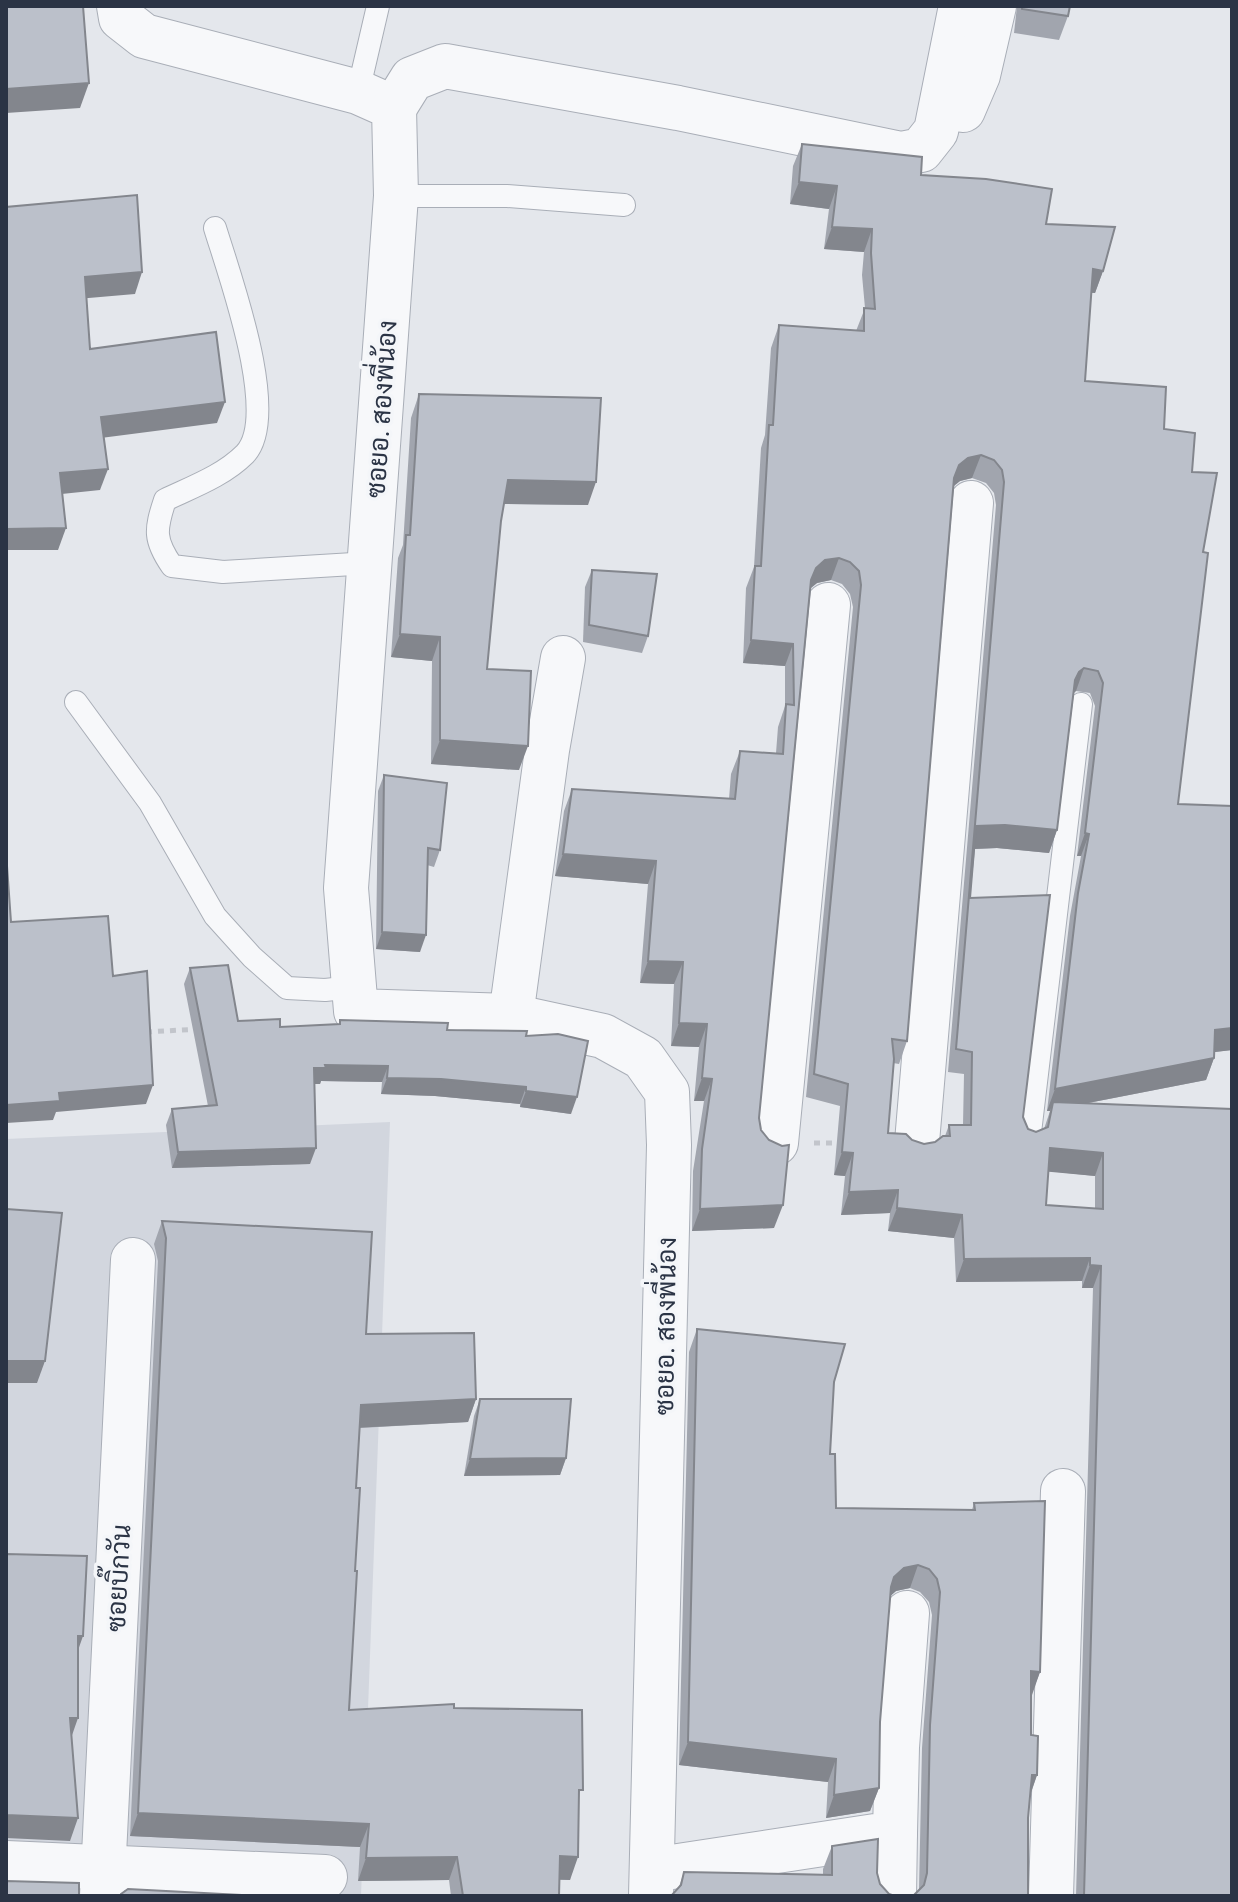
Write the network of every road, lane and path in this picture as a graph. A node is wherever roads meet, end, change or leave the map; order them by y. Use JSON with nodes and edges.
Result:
{"nodes":[{"id":1,"x":119,"y":6,"type":"edge"},
{"id":2,"x":378,"y":6,"type":"edge"},
{"id":3,"x":961,"y":6,"type":"edge"},
{"id":4,"x":994,"y":6,"type":"edge"},
{"id":5,"x":376,"y":100,"type":"junction"},
{"id":6,"x":936,"y":131,"type":"junction"},
{"id":7,"x":396,"y":196,"type":"junction"},
{"id":8,"x":624,"y":205,"type":"dead end"},
{"id":9,"x":215,"y":228,"type":"dead end"},
{"id":10,"x":971,"y":503,"type":"dead end"},
{"id":11,"x":370,"y":563,"type":"junction"},
{"id":12,"x":828,"y":605,"type":"dead end"},
{"id":13,"x":563,"y":658,"type":"dead end"},
{"id":14,"x":76,"y":702,"type":"dead end"},
{"id":15,"x":1081,"y":704,"type":"dead end"},
{"id":16,"x":353,"y":987,"type":"junction"},
{"id":17,"x":511,"y":1016,"type":"junction"},
{"id":18,"x":210,"y":1028,"type":"edge"},
{"id":19,"x":131,"y":1033,"type":"edge"},
{"id":20,"x":1029,"y":1141,"type":"edge"},
{"id":21,"x":917,"y":1142,"type":"edge"},
{"id":22,"x":776,"y":1143,"type":"edge"},
{"id":23,"x":133,"y":1260,"type":"dead end"},
{"id":24,"x":1063,"y":1491,"type":"dead end"},
{"id":25,"x":907,"y":1613,"type":"dead end"},
{"id":26,"x":895,"y":1833,"type":"junction"},
{"id":27,"x":6,"y":1863,"type":"edge"},
{"id":28,"x":325,"y":1877,"type":"dead end"},
{"id":29,"x":103,"y":1882,"type":"edge"},
{"id":30,"x":651,"y":1883,"type":"edge"},
{"id":31,"x":894,"y":1896,"type":"edge"},
{"id":32,"x":1051,"y":1896,"type":"edge"}],
"edges":[{"from":1,"to":5,"type":"street"},
{"from":2,"to":5,"type":"lane"},
{"from":3,"to":6,"type":"street"},
{"from":4,"to":6,"type":"street"},
{"from":5,"to":6,"type":"street"},
{"from":5,"to":7,"type":"street","name":"ซอยอ. สองพี่น้อง"},
{"from":7,"to":8,"type":"lane"},
{"from":7,"to":11,"type":"street","name":"ซอยอ. สองพี่น้อง"},
{"from":9,"to":11,"type":"lane"},
{"from":10,"to":21,"type":"street"},
{"from":11,"to":16,"type":"street","name":"ซอยอ. สองพี่น้อง"},
{"from":12,"to":22,"type":"street"},
{"from":13,"to":17,"type":"street"},
{"from":14,"to":16,"type":"lane"},
{"from":15,"to":20,"type":"lane"},
{"from":16,"to":17,"type":"street","name":"ซอยอ. สองพี่น้อง"},
{"from":17,"to":30,"type":"street","name":"ซอยอ. สองพี่น้อง"},
{"from":18,"to":19,"type":"path"},
{"from":23,"to":29,"type":"street","name":"ซอยบิ๊กวัน"},
{"from":24,"to":32,"type":"street"},
{"from":25,"to":26,"type":"street"},
{"from":26,"to":30,"type":"street"},
{"from":26,"to":31,"type":"street"},
{"from":27,"to":29,"type":"street"},
{"from":28,"to":29,"type":"street"}]}
